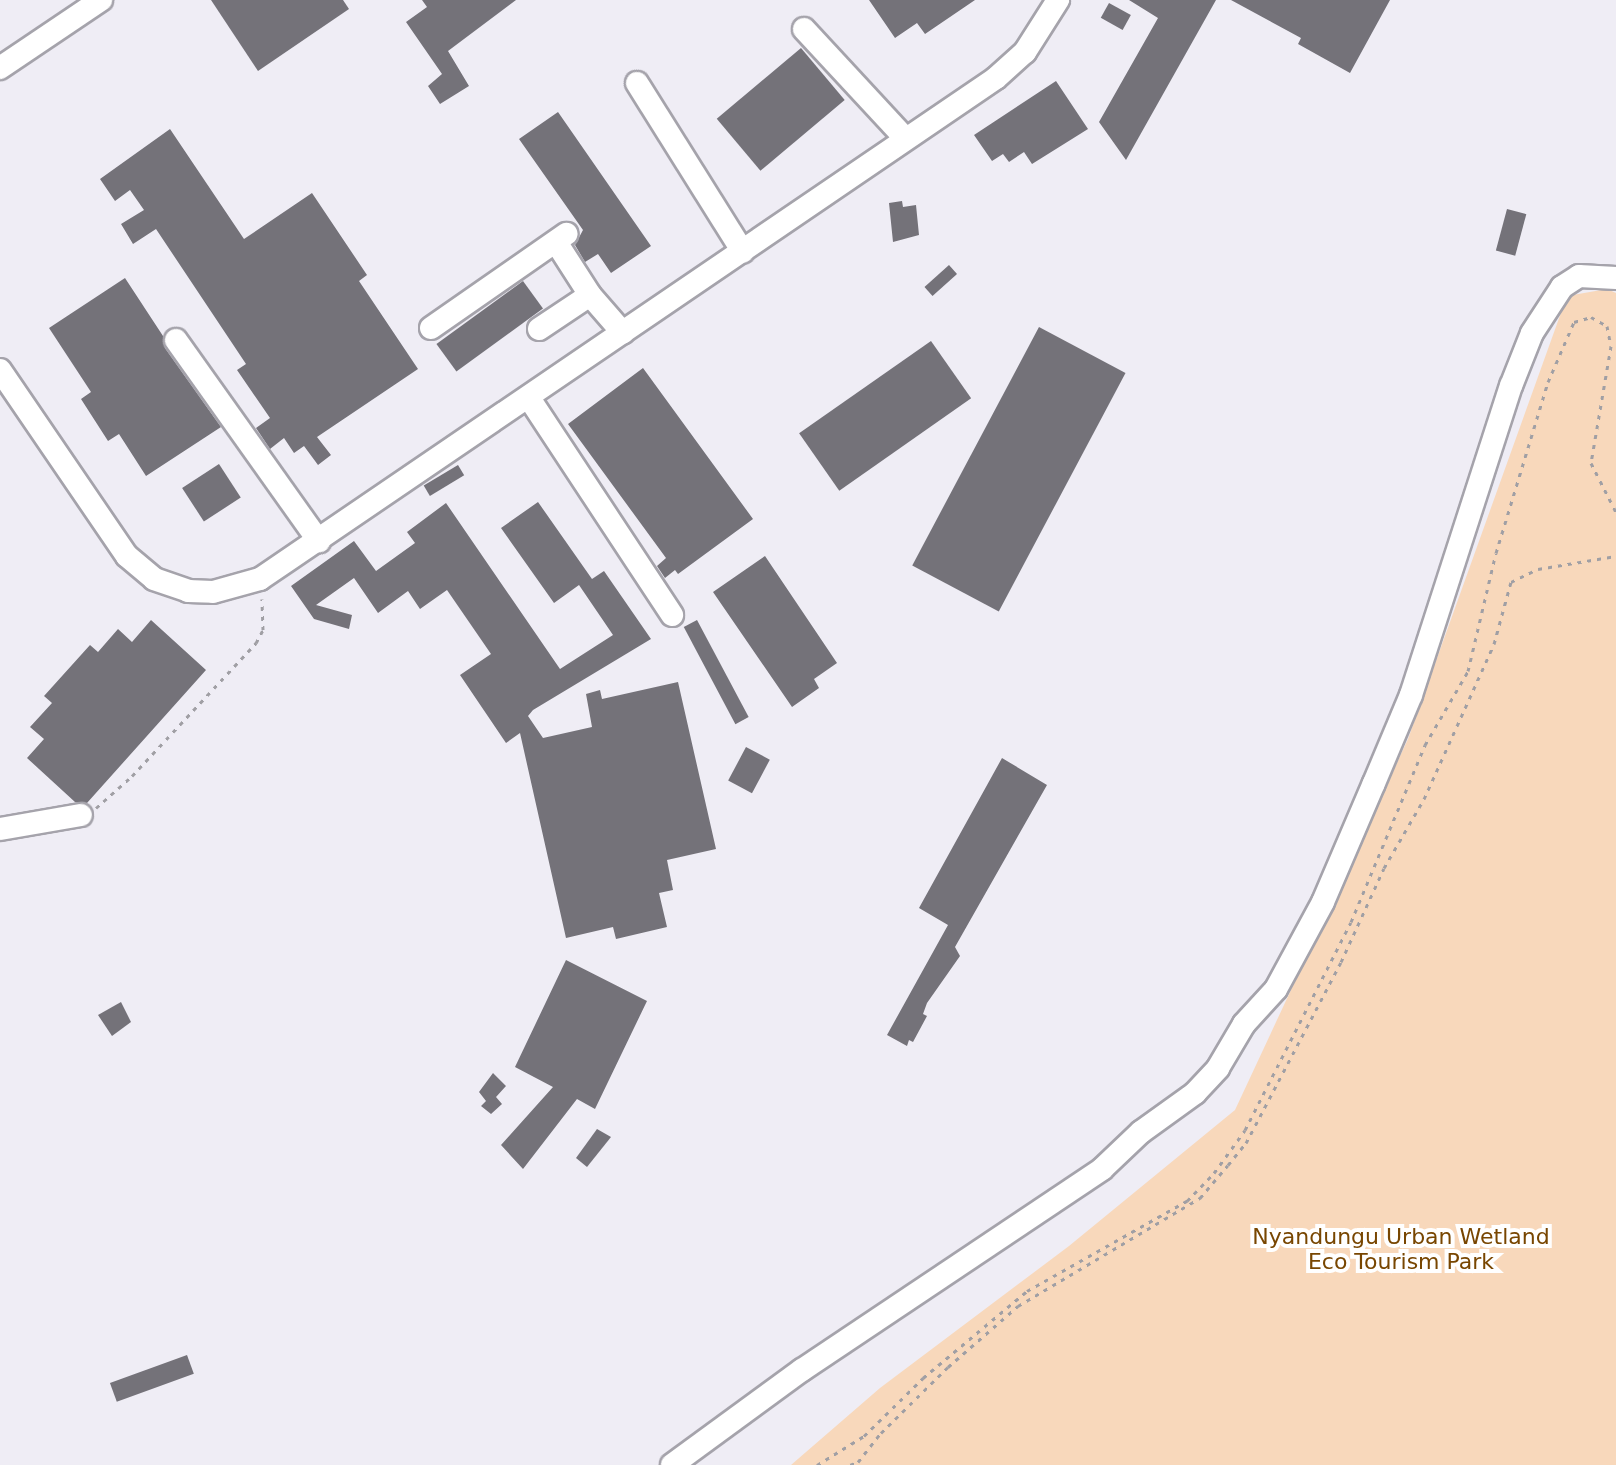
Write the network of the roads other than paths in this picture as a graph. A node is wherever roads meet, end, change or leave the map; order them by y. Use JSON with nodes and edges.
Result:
{"nodes":[{"id":1,"x":101,"y":0,"type":"edge"},
{"id":2,"x":1058,"y":0,"type":"edge"},
{"id":3,"x":804,"y":29,"type":"dead end"},
{"id":4,"x":0,"y":68,"type":"edge"},
{"id":5,"x":637,"y":83,"type":"dead end"},
{"id":6,"x":905,"y":138,"type":"junction"},
{"id":7,"x":743,"y":252,"type":"junction"},
{"id":8,"x":1616,"y":278,"type":"edge"},
{"id":9,"x":590,"y":295,"type":"junction"},
{"id":10,"x":431,"y":328,"type":"dead end"},
{"id":11,"x":539,"y":329,"type":"dead end"},
{"id":12,"x":623,"y":333,"type":"junction"},
{"id":13,"x":176,"y":340,"type":"dead end"},
{"id":14,"x":0,"y":370,"type":"edge"},
{"id":15,"x":529,"y":398,"type":"junction"},
{"id":16,"x":319,"y":541,"type":"junction"},
{"id":17,"x":672,"y":615,"type":"dead end"},
{"id":18,"x":81,"y":815,"type":"road end"},
{"id":19,"x":0,"y":829,"type":"edge"},
{"id":20,"x":672,"y":1465,"type":"edge"}],
"edges":[{"from":1,"to":4,"type":"street"},
{"from":2,"to":6,"type":"street"},
{"from":3,"to":6,"type":"street"},
{"from":5,"to":7,"type":"street"},
{"from":6,"to":7,"type":"street"},
{"from":7,"to":12,"type":"street"},
{"from":8,"to":20,"type":"street"},
{"from":9,"to":10,"type":"street"},
{"from":9,"to":11,"type":"street"},
{"from":9,"to":12,"type":"street"},
{"from":12,"to":15,"type":"street"},
{"from":13,"to":16,"type":"street"},
{"from":14,"to":16,"type":"street"},
{"from":15,"to":16,"type":"street"},
{"from":15,"to":17,"type":"street"},
{"from":18,"to":19,"type":"street"}]}
